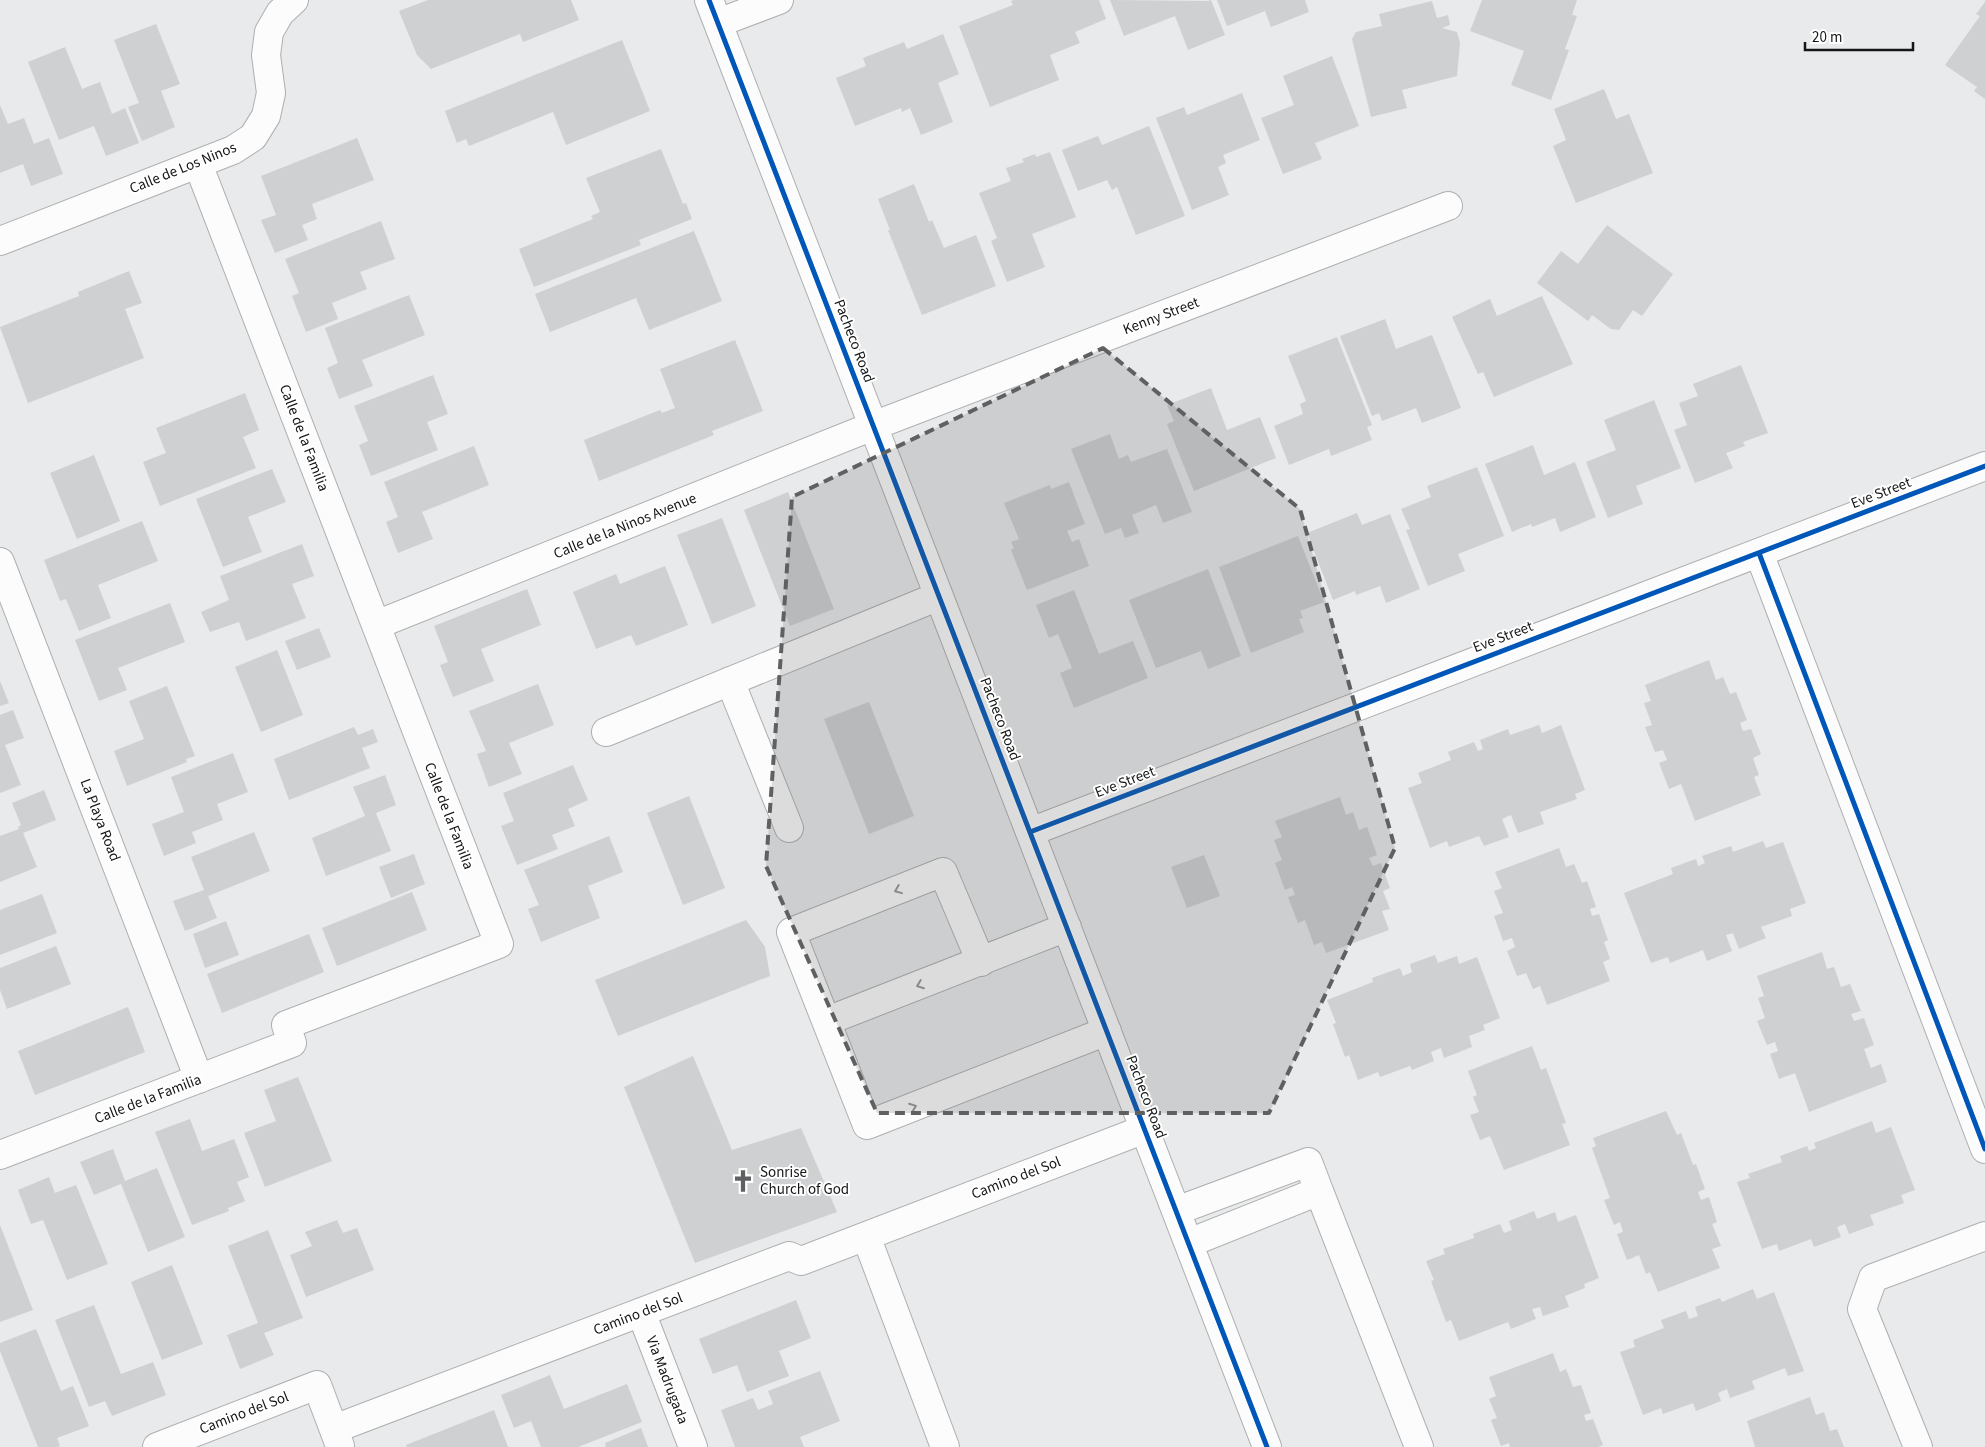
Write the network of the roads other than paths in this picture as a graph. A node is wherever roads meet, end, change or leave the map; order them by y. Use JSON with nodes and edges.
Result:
{"nodes":[{"id":1,"x":294,"y":0,"type":"edge"},
{"id":2,"x":779,"y":0,"type":"edge"},
{"id":3,"x":714,"y":12,"type":"edge"},
{"id":4,"x":198,"y":164,"type":"junction"},
{"id":5,"x":1448,"y":206,"type":"dead end"},
{"id":6,"x":0,"y":241,"type":"edge"},
{"id":7,"x":874,"y":426,"type":"junction"},
{"id":8,"x":1985,"y":466,"type":"edge"},
{"id":9,"x":1759,"y":553,"type":"junction"},
{"id":10,"x":0,"y":562,"type":"edge"},
{"id":11,"x":939,"y":596,"type":"junction"},
{"id":12,"x":376,"y":625,"type":"junction"},
{"id":13,"x":730,"y":682,"type":"junction"},
{"id":14,"x":606,"y":732,"type":"dead end"},
{"id":15,"x":789,"y":828,"type":"dead end"},
{"id":16,"x":1030,"y":832,"type":"junction"},
{"id":17,"x":1067,"y":927,"type":"junction"},
{"id":18,"x":973,"y":964,"type":"junction"},
{"id":19,"x":827,"y":1021,"type":"junction"},
{"id":20,"x":1107,"y":1031,"type":"junction"},
{"id":21,"x":199,"y":1079,"type":"junction"},
{"id":22,"x":1145,"y":1129,"type":"junction"},
{"id":23,"x":1985,"y":1149,"type":"edge"},
{"id":24,"x":0,"y":1156,"type":"edge"},
{"id":25,"x":1319,"y":1191,"type":"junction"},
{"id":26,"x":1176,"y":1211,"type":"junction"},
{"id":27,"x":866,"y":1236,"type":"junction"},
{"id":28,"x":1985,"y":1236,"type":"edge"},
{"id":29,"x":1189,"y":1243,"type":"junction"},
{"id":30,"x":641,"y":1312,"type":"junction"},
{"id":31,"x":337,"y":1438,"type":"edge"},
{"id":32,"x":157,"y":1447,"type":"edge"},
{"id":33,"x":693,"y":1447,"type":"edge"},
{"id":34,"x":944,"y":1447,"type":"edge"},
{"id":35,"x":1267,"y":1447,"type":"edge"},
{"id":36,"x":1419,"y":1447,"type":"edge"},
{"id":37,"x":1918,"y":1447,"type":"edge"}],
"edges":[{"from":1,"to":4,"type":"street","name":"Calle de Los Ninos"},
{"from":2,"to":3,"type":"street"},
{"from":3,"to":7,"type":"street","name":"Pacheco Road"},
{"from":4,"to":6,"type":"street","name":"Calle de Los Ninos"},
{"from":4,"to":12,"type":"street","name":"Calle de la Familia"},
{"from":5,"to":7,"type":"street","name":"Kenny Street"},
{"from":7,"to":11,"type":"street","name":"Pacheco Road"},
{"from":7,"to":12,"type":"street","name":"Calle de la Ninos Avenue"},
{"from":8,"to":9,"type":"street","name":"Eve Street"},
{"from":9,"to":16,"type":"street","name":"Eve Street"},
{"from":9,"to":23,"type":"street"},
{"from":10,"to":21,"type":"street","name":"La Playa Road"},
{"from":11,"to":13,"type":"street"},
{"from":11,"to":16,"type":"street","name":"Pacheco Road"},
{"from":12,"to":21,"type":"street","name":"Calle de la Familia"},
{"from":13,"to":14,"type":"street"},
{"from":13,"to":15,"type":"street"},
{"from":16,"to":17,"type":"street","name":"Pacheco Road"},
{"from":17,"to":18,"type":"street"},
{"from":17,"to":20,"type":"street","name":"Pacheco Road"},
{"from":18,"to":19,"type":"street","one_way":true},
{"from":18,"to":19,"type":"street","one_way":true},
{"from":19,"to":20,"type":"street","one_way":true},
{"from":20,"to":22,"type":"street","name":"Pacheco Road"},
{"from":21,"to":24,"type":"street","name":"Calle de la Familia"},
{"from":22,"to":26,"type":"street","name":"Pacheco Road"},
{"from":22,"to":27,"type":"street","name":"Camino del Sol"},
{"from":25,"to":26,"type":"street"},
{"from":25,"to":29,"type":"street"},
{"from":25,"to":36,"type":"street"},
{"from":26,"to":29,"type":"street","name":"Pacheco Road"},
{"from":27,"to":30,"type":"street","name":"Camino del Sol"},
{"from":27,"to":34,"type":"street"},
{"from":28,"to":37,"type":"street"},
{"from":29,"to":35,"type":"street","name":"Pacheco Road"},
{"from":30,"to":31,"type":"street","name":"Camino del Sol"},
{"from":30,"to":33,"type":"street","name":"Via Madrugada"},
{"from":31,"to":32,"type":"street","name":"Camino del Sol"}]}
